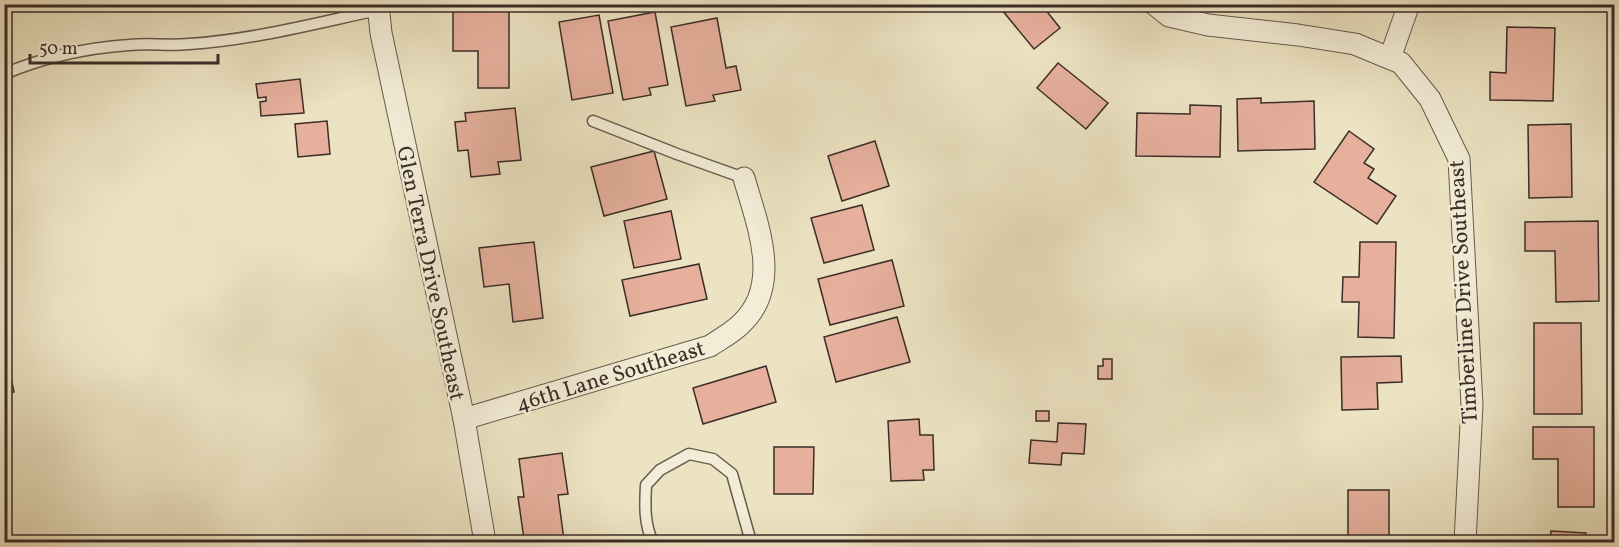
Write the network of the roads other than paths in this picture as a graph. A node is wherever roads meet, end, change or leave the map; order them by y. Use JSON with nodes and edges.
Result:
{"nodes":[{"id":1,"x":1154,"y":4,"type":"edge"},
{"id":2,"x":1409,"y":4,"type":"edge"},
{"id":3,"x":378,"y":7,"type":"edge"},
{"id":4,"x":1390,"y":58,"type":"junction"},
{"id":5,"x":4,"y":74,"type":"edge"},
{"id":6,"x":593,"y":121,"type":"dead end"},
{"id":7,"x":744,"y":178,"type":"joint"},
{"id":8,"x":464,"y":419,"type":"junction"},
{"id":9,"x":485,"y":543,"type":"edge"},
{"id":10,"x":653,"y":543,"type":"edge"},
{"id":11,"x":751,"y":543,"type":"edge"},
{"id":12,"x":1465,"y":543,"type":"edge"}],
"edges":[{"from":1,"to":4,"type":"street","name":"Timberline Drive Southeast"},
{"from":2,"to":4,"type":"street"},
{"from":3,"to":5,"type":"lane"},
{"from":3,"to":8,"type":"street","name":"Glen Terra Drive Southeast"},
{"from":4,"to":12,"type":"street","name":"Timberline Drive Southeast"},
{"from":6,"to":7,"type":"lane"},
{"from":7,"to":8,"type":"street","name":"46th Lane Southeast"},
{"from":8,"to":9,"type":"street","name":"Glen Terra Drive Southeast"},
{"from":10,"to":11,"type":"lane"}]}
